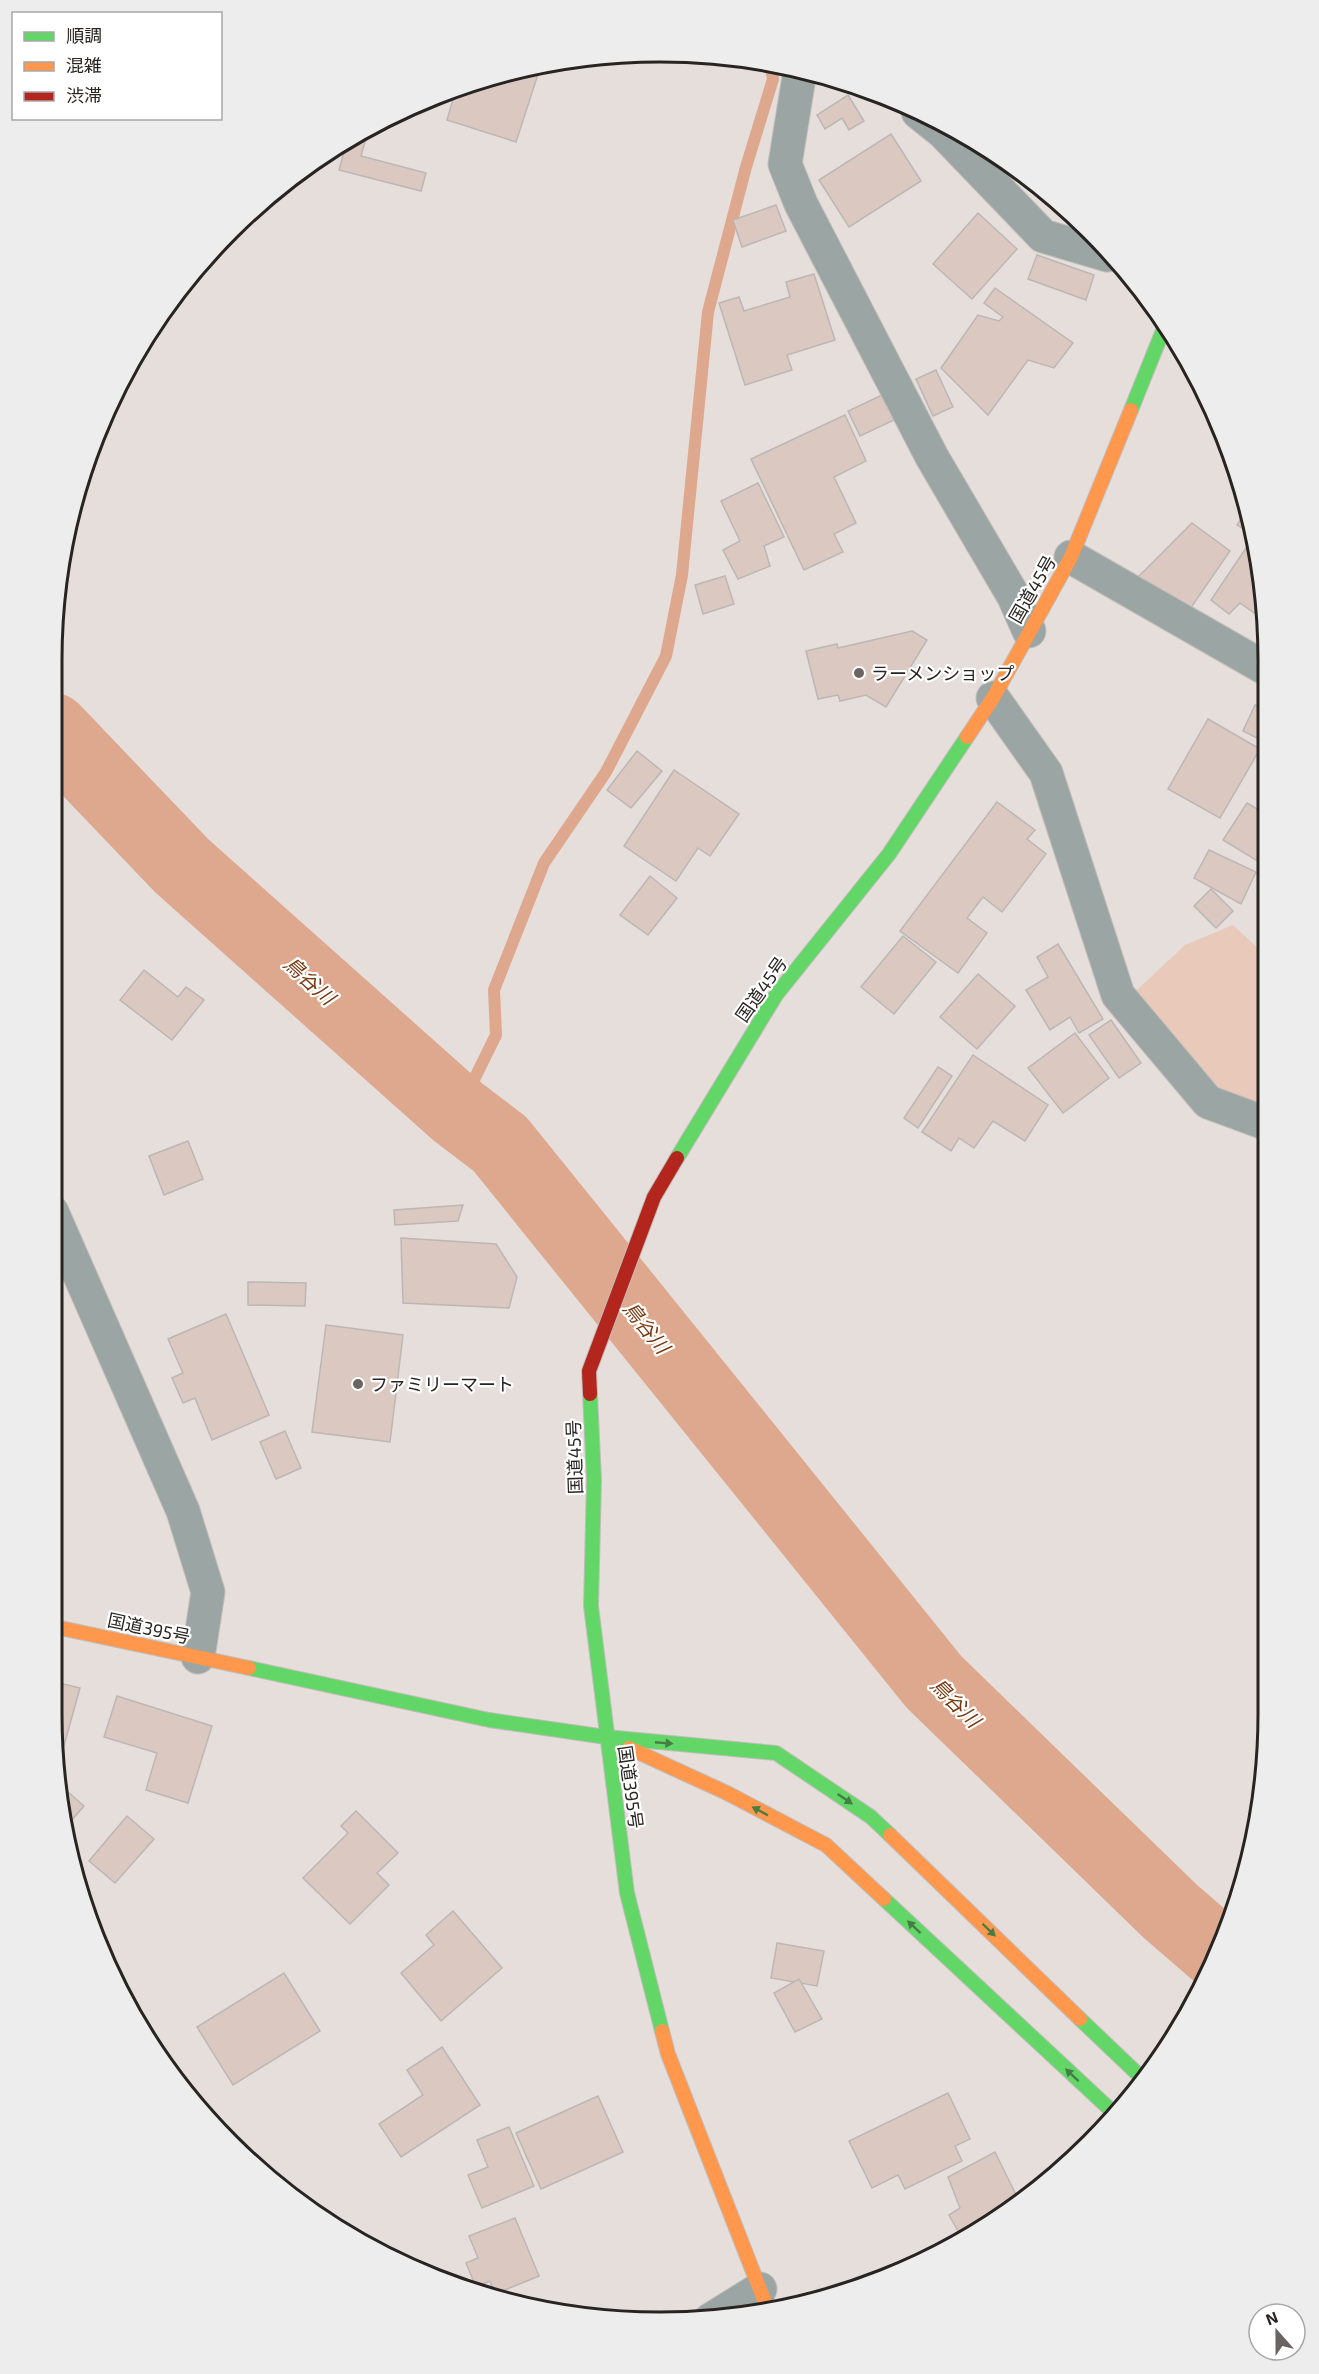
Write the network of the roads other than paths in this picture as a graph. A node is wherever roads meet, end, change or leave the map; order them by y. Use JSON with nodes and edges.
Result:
{"nodes":[{"id":1,"x":799,"y":78,"type":"edge"},
{"id":2,"x":948,"y":136,"type":"edge"},
{"id":3,"x":1096,"y":252,"type":"edge"},
{"id":4,"x":1161,"y":334,"type":"edge"},
{"id":5,"x":1071,"y":557,"type":"junction"},
{"id":6,"x":1029,"y":631,"type":"junction"},
{"id":7,"x":1258,"y":664,"type":"edge"},
{"id":8,"x":993,"y":698,"type":"junction"},
{"id":9,"x":1258,"y":1120,"type":"edge"},
{"id":10,"x":61,"y":1233,"type":"edge"},
{"id":11,"x":61,"y":1628,"type":"edge"},
{"id":12,"x":198,"y":1657,"type":"junction"},
{"id":13,"x":606,"y":1737,"type":"junction"},
{"id":14,"x":1138,"y":2074,"type":"edge"},
{"id":15,"x":1109,"y":2109,"type":"edge"},
{"id":16,"x":764,"y":2300,"type":"edge"}],
"edges":[{"from":1,"to":6,"type":"street"},
{"from":2,"to":3,"type":"street"},
{"from":4,"to":5,"type":"highway","name":"国道45号"},
{"from":5,"to":6,"type":"highway","name":"国道45号"},
{"from":5,"to":7,"type":"street"},
{"from":6,"to":8,"type":"highway","name":"国道45号"},
{"from":8,"to":9,"type":"street"},
{"from":8,"to":13,"type":"highway","name":"国道45号"},
{"from":10,"to":12,"type":"street"},
{"from":11,"to":12,"type":"highway","name":"国道395号"},
{"from":12,"to":13,"type":"highway","name":"国道395号"},
{"from":13,"to":14,"type":"highway","one_way":true},
{"from":15,"to":13,"type":"highway","one_way":true},
{"from":13,"to":16,"type":"highway","name":"国道395号"}]}
